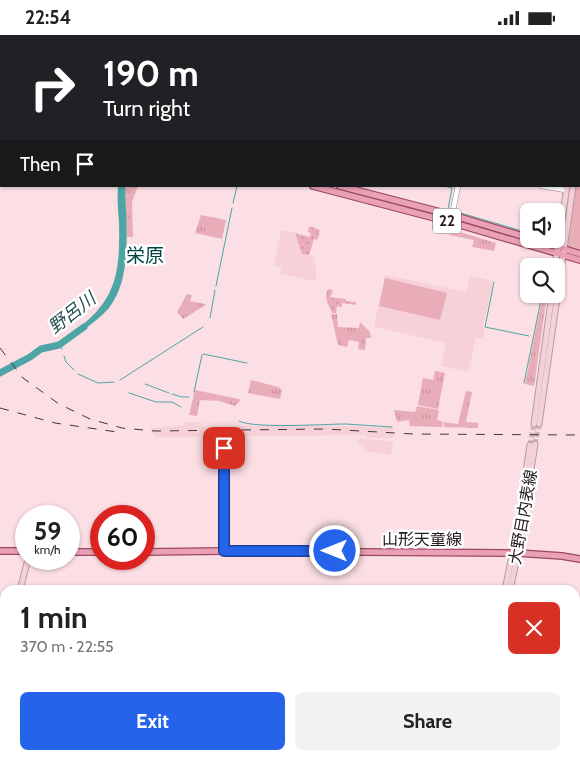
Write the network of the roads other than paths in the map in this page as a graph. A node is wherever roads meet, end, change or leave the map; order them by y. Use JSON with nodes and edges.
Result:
{"nodes":[{"id":1,"x":317,"y":187,"type":"edge"},
{"id":2,"x":344,"y":187,"type":"edge"},
{"id":3,"x":458,"y":187,"type":"edge"},
{"id":4,"x":554,"y":187,"type":"edge"},
{"id":5,"x":573,"y":187,"type":"edge"},
{"id":6,"x":567,"y":188,"type":"edge"},
{"id":7,"x":565,"y":205,"type":"edge"},
{"id":8,"x":452,"y":215,"type":"junction"},
{"id":9,"x":565,"y":224,"type":"edge"},
{"id":10,"x":520,"y":235,"type":"edge"},
{"id":11,"x":560,"y":248,"type":"edge"},
{"id":12,"x":563,"y":248,"type":"edge"},
{"id":13,"x":580,"y":253,"type":"edge"},
{"id":14,"x":559,"y":255,"type":"junction"},
{"id":15,"x":558,"y":258,"type":"edge"},
{"id":16,"x":559,"y":258,"type":"edge"},
{"id":17,"x":580,"y":260,"type":"edge"},
{"id":18,"x":551,"y":303,"type":"edge"},
{"id":19,"x":552,"y":303,"type":"edge"},
{"id":20,"x":533,"y":445,"type":"tunnel mouth"},
{"id":21,"x":224,"y":448,"type":"dead end"},
{"id":22,"x":0,"y":551,"type":"edge"},
{"id":23,"x":15,"y":551,"type":"edge"},
{"id":24,"x":224,"y":551,"type":"junction"},
{"id":25,"x":155,"y":552,"type":"edge"},
{"id":26,"x":516,"y":553,"type":"junction"},
{"id":27,"x":580,"y":559,"type":"edge"},
{"id":28,"x":25,"y":570,"type":"edge"},
{"id":29,"x":21,"y":585,"type":"edge"},
{"id":30,"x":506,"y":585,"type":"edge"},
{"id":31,"x":511,"y":585,"type":"edge"}],
"edges":[{"from":1,"to":14,"type":"main road","number":"22"},
{"from":2,"to":8,"type":"main road","number":"22"},
{"from":3,"to":8,"type":"street"},
{"from":4,"to":6,"type":"street"},
{"from":5,"to":9,"type":"main road"},
{"from":6,"to":7,"type":"main road"},
{"from":8,"to":10,"type":"main road","number":"22"},
{"from":11,"to":14,"type":"main road"},
{"from":12,"to":13,"type":"main road"},
{"from":14,"to":15,"type":"main road"},
{"from":14,"to":16,"type":"main road"},
{"from":14,"to":17,"type":"main road","number":"22"},
{"from":18,"to":19,"type":"main road"},
{"from":20,"to":26,"type":"main road","name":"大野目内表線"},
{"from":21,"to":24,"type":"street"},
{"from":22,"to":23,"type":"main road"},
{"from":24,"to":25,"type":"main road","name":"山形天童線"},
{"from":24,"to":26,"type":"main road","name":"山形天童線"},
{"from":26,"to":27,"type":"main road","name":"山形天童線"},
{"from":26,"to":30,"type":"main road","name":"大野目内表線"},
{"from":26,"to":31,"type":"main road","name":"大野目内表線"},
{"from":28,"to":29,"type":"main road"}]}
